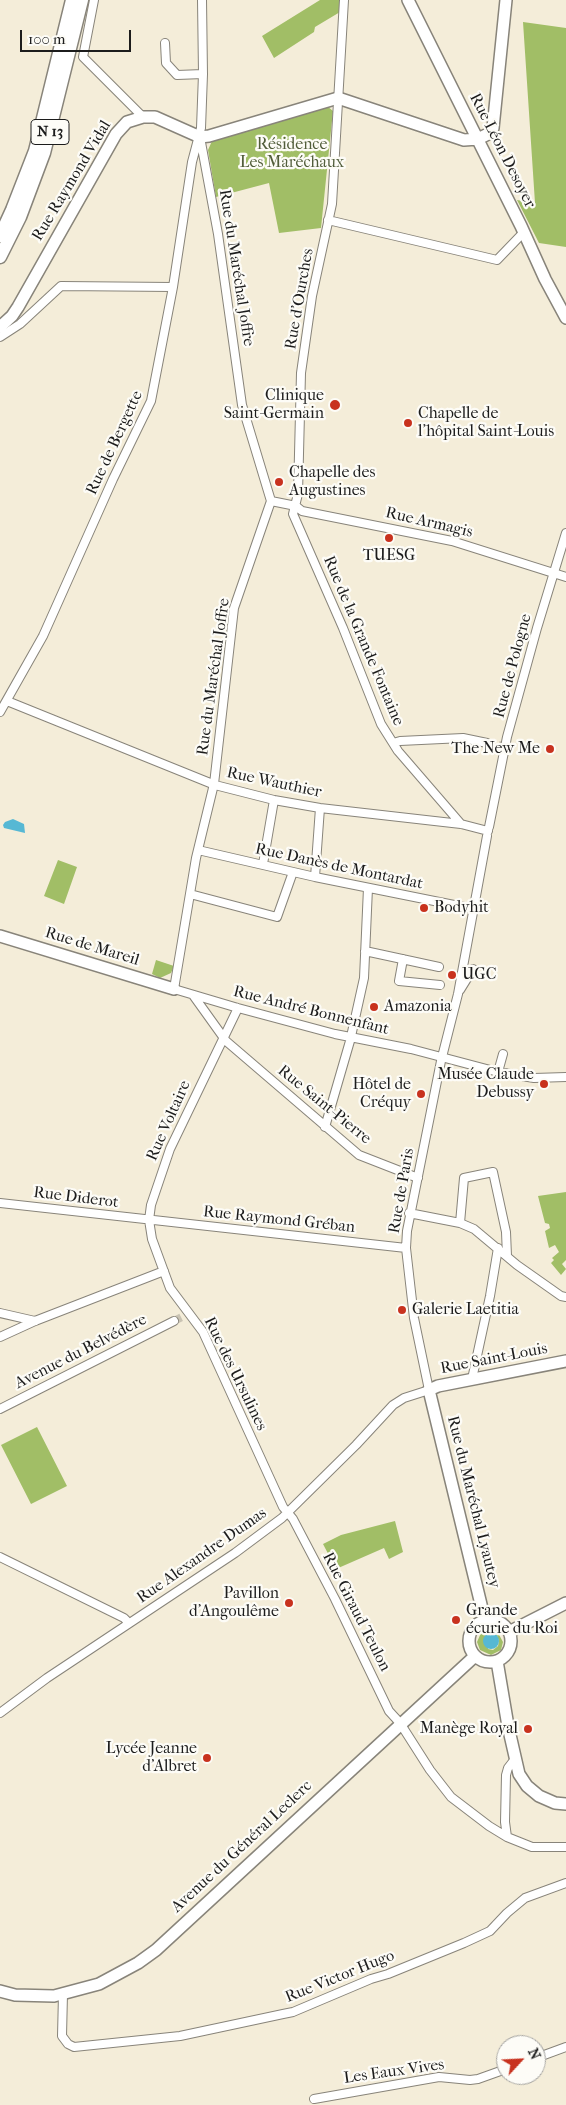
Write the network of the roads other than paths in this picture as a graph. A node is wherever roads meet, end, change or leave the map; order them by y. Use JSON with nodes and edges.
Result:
{"nodes":[{"id":1,"x":72,"y":0,"type":"edge"},
{"id":2,"x":82,"y":0,"type":"edge"},
{"id":3,"x":94,"y":0,"type":"edge"},
{"id":4,"x":202,"y":0,"type":"edge"},
{"id":5,"x":344,"y":0,"type":"edge"},
{"id":6,"x":408,"y":0,"type":"edge"},
{"id":7,"x":506,"y":0,"type":"edge"},
{"id":8,"x":165,"y":43,"type":"dead end"},
{"id":9,"x":203,"y":74,"type":"junction"},
{"id":10,"x":338,"y":98,"type":"junction"},
{"id":11,"x":143,"y":117,"type":"junction"},
{"id":12,"x":200,"y":137,"type":"junction"},
{"id":13,"x":478,"y":139,"type":"junction"},
{"id":14,"x":328,"y":220,"type":"junction"},
{"id":15,"x":524,"y":232,"type":"junction"},
{"id":16,"x":0,"y":236,"type":"edge"},
{"id":17,"x":0,"y":257,"type":"edge"},
{"id":18,"x":173,"y":287,"type":"junction"},
{"id":19,"x":566,"y":318,"type":"edge"},
{"id":20,"x":2,"y":322,"type":"edge"},
{"id":21,"x":0,"y":337,"type":"edge"},
{"id":22,"x":271,"y":501,"type":"junction"},
{"id":23,"x":296,"y":506,"type":"junction"},
{"id":24,"x":566,"y":533,"type":"edge"},
{"id":25,"x":555,"y":572,"type":"junction"},
{"id":26,"x":566,"y":577,"type":"edge"},
{"id":27,"x":7,"y":701,"type":"junction"},
{"id":28,"x":0,"y":712,"type":"edge"},
{"id":29,"x":393,"y":743,"type":"junction"},
{"id":30,"x":487,"y":743,"type":"tunnel mouth"},
{"id":31,"x":214,"y":784,"type":"junction"},
{"id":32,"x":274,"y":800,"type":"junction"},
{"id":33,"x":320,"y":808,"type":"junction"},
{"id":34,"x":461,"y":824,"type":"junction"},
{"id":35,"x":488,"y":832,"type":"junction"},
{"id":36,"x":198,"y":850,"type":"junction"},
{"id":37,"x":263,"y":864,"type":"junction"},
{"id":38,"x":293,"y":872,"type":"junction"},
{"id":39,"x":315,"y":877,"type":"junction"},
{"id":40,"x":368,"y":888,"type":"junction"},
{"id":41,"x":190,"y":894,"type":"junction"},
{"id":42,"x":474,"y":909,"type":"junction"},
{"id":43,"x":0,"y":936,"type":"edge"},
{"id":44,"x":365,"y":951,"type":"junction"},
{"id":45,"x":403,"y":959,"type":"junction"},
{"id":46,"x":439,"y":967,"type":"dead end"},
{"id":47,"x":473,"y":969,"type":"dead end"},
{"id":48,"x":440,"y":985,"type":"dead end"},
{"id":49,"x":174,"y":989,"type":"junction"},
{"id":50,"x":458,"y":994,"type":"junction"},
{"id":51,"x":193,"y":995,"type":"junction"},
{"id":52,"x":238,"y":1008,"type":"junction"},
{"id":53,"x":223,"y":1037,"type":"junction"},
{"id":54,"x":350,"y":1038,"type":"junction"},
{"id":55,"x":503,"y":1054,"type":"dead end"},
{"id":56,"x":442,"y":1057,"type":"junction"},
{"id":57,"x":498,"y":1072,"type":"junction"},
{"id":58,"x":566,"y":1077,"type":"edge"},
{"id":59,"x":325,"y":1127,"type":"junction"},
{"id":60,"x":418,"y":1178,"type":"junction"},
{"id":61,"x":0,"y":1203,"type":"edge"},
{"id":62,"x":409,"y":1213,"type":"junction"},
{"id":63,"x":149,"y":1220,"type":"junction"},
{"id":64,"x":460,"y":1223,"type":"junction"},
{"id":65,"x":406,"y":1248,"type":"junction"},
{"id":66,"x":498,"y":1248,"type":"junction"},
{"id":67,"x":507,"y":1256,"type":"junction"},
{"id":68,"x":164,"y":1271,"type":"junction"},
{"id":69,"x":566,"y":1297,"type":"edge"},
{"id":70,"x":0,"y":1313,"type":"edge"},
{"id":71,"x":35,"y":1321,"type":"junction"},
{"id":72,"x":174,"y":1321,"type":"tunnel mouth"},
{"id":73,"x":0,"y":1337,"type":"edge"},
{"id":74,"x":566,"y":1361,"type":"edge"},
{"id":75,"x":472,"y":1380,"type":"junction"},
{"id":76,"x":429,"y":1390,"type":"junction"},
{"id":77,"x":0,"y":1409,"type":"edge"},
{"id":78,"x":288,"y":1512,"type":"junction"},
{"id":79,"x":0,"y":1557,"type":"edge"},
{"id":80,"x":566,"y":1603,"type":"edge"},
{"id":81,"x":485,"y":1621,"type":"junction"},
{"id":82,"x":129,"y":1623,"type":"junction"},
{"id":83,"x":509,"y":1632,"type":"junction"},
{"id":84,"x":475,"y":1656,"type":"junction"},
{"id":85,"x":497,"y":1662,"type":"junction"},
{"id":86,"x":504,"y":1701,"type":"junction"},
{"id":87,"x":0,"y":1713,"type":"edge"},
{"id":88,"x":400,"y":1723,"type":"junction"},
{"id":89,"x":515,"y":1759,"type":"junction"},
{"id":90,"x":566,"y":1802,"type":"edge"},
{"id":91,"x":507,"y":1836,"type":"junction"},
{"id":92,"x":566,"y":1848,"type":"edge"},
{"id":93,"x":566,"y":1883,"type":"edge"},
{"id":94,"x":0,"y":1991,"type":"edge"},
{"id":95,"x":63,"y":1994,"type":"junction"},
{"id":96,"x":566,"y":2047,"type":"edge"},
{"id":97,"x":546,"y":2054,"type":"edge"},
{"id":98,"x":496,"y":2073,"type":"edge"},
{"id":99,"x":314,"y":2099,"type":"dead end"}],
"edges":[{"from":1,"to":16,"type":"main road","number":"N 13"},
{"from":2,"to":17,"type":"main road","number":"N 13"},
{"from":3,"to":11,"type":"street"},
{"from":4,"to":9,"type":"street"},
{"from":5,"to":10,"type":"street","name":"Rue d'Ourches"},
{"from":6,"to":13,"type":"main road","name":"Rue Léon Desoyer"},
{"from":7,"to":13,"type":"main road"},
{"from":8,"to":9,"type":"street"},
{"from":9,"to":12,"type":"street"},
{"from":10,"to":12,"type":"main road"},
{"from":10,"to":13,"type":"main road"},
{"from":10,"to":14,"type":"street","name":"Rue d'Ourches"},
{"from":11,"to":12,"type":"main road"},
{"from":11,"to":20,"type":"main road","name":"Rue Raymond Vidal"},
{"from":12,"to":18,"type":"street","name":"Rue de Bergette"},
{"from":12,"to":22,"type":"street","name":"Rue du Maréchal Joffre"},
{"from":13,"to":15,"type":"main road","name":"Rue Léon Desoyer"},
{"from":14,"to":15,"type":"street"},
{"from":14,"to":23,"type":"street","name":"Rue d'Ourches"},
{"from":15,"to":19,"type":"main road","name":"Rue Léon Desoyer"},
{"from":18,"to":21,"type":"street"},
{"from":18,"to":27,"type":"street","name":"Rue de Bergette"},
{"from":22,"to":23,"type":"street","name":"Rue Armagis"},
{"from":22,"to":31,"type":"street","name":"Rue du Maréchal Joffre"},
{"from":23,"to":25,"type":"street","name":"Rue Armagis"},
{"from":23,"to":29,"type":"street","name":"Rue de la Grande Fontaine"},
{"from":24,"to":25,"type":"street"},
{"from":25,"to":26,"type":"street","name":"Rue Armagis"},
{"from":25,"to":35,"type":"street","name":"Rue de Pologne"},
{"from":27,"to":28,"type":"street","name":"Rue de Bergette"},
{"from":27,"to":31,"type":"street","name":"Rue Wauthier"},
{"from":29,"to":30,"type":"street"},
{"from":29,"to":34,"type":"street","name":"Rue de la Grande Fontaine"},
{"from":31,"to":32,"type":"street","name":"Rue Wauthier"},
{"from":31,"to":36,"type":"street","name":"Rue du Maréchal Joffre"},
{"from":32,"to":33,"type":"street","name":"Rue Wauthier"},
{"from":32,"to":37,"type":"street"},
{"from":33,"to":34,"type":"street","name":"Rue Wauthier"},
{"from":33,"to":39,"type":"street"},
{"from":34,"to":35,"type":"street","name":"Rue Wauthier"},
{"from":35,"to":42,"type":"street","name":"Rue de Pologne"},
{"from":36,"to":37,"type":"street","name":"Rue Danès de Montardat"},
{"from":36,"to":41,"type":"street","name":"Rue du Maréchal Joffre"},
{"from":37,"to":38,"type":"street","name":"Rue Danès de Montardat"},
{"from":38,"to":39,"type":"street","name":"Rue Danès de Montardat"},
{"from":38,"to":41,"type":"street"},
{"from":39,"to":40,"type":"street","name":"Rue Danès de Montardat"},
{"from":40,"to":42,"type":"street","name":"Rue Danès de Montardat"},
{"from":40,"to":44,"type":"street"},
{"from":41,"to":49,"type":"street","name":"Rue du Maréchal Joffre"},
{"from":42,"to":50,"type":"street","name":"Rue de Pologne"},
{"from":43,"to":49,"type":"main road","name":"Rue de Mareil"},
{"from":44,"to":45,"type":"street"},
{"from":44,"to":54,"type":"street"},
{"from":45,"to":46,"type":"street"},
{"from":45,"to":48,"type":"street"},
{"from":47,"to":50,"type":"street"},
{"from":49,"to":51,"type":"street","name":"Rue André Bonnenfant"},
{"from":50,"to":56,"type":"street","name":"Rue de Paris"},
{"from":51,"to":52,"type":"street","name":"Rue André Bonnenfant"},
{"from":51,"to":53,"type":"street","name":"Rue Saint-Pierre"},
{"from":52,"to":53,"type":"street","name":"Rue Voltaire"},
{"from":52,"to":54,"type":"street","name":"Rue André Bonnenfant"},
{"from":53,"to":59,"type":"street","name":"Rue Saint-Pierre"},
{"from":53,"to":63,"type":"street","name":"Rue Voltaire"},
{"from":54,"to":56,"type":"street","name":"Rue André Bonnenfant"},
{"from":54,"to":59,"type":"street"},
{"from":55,"to":57,"type":"street"},
{"from":56,"to":57,"type":"street","name":"Rue André Bonnenfant"},
{"from":56,"to":60,"type":"street","name":"Rue de Paris"},
{"from":57,"to":58,"type":"street","name":"Rue André Bonnenfant"},
{"from":59,"to":60,"type":"street","name":"Rue Saint-Pierre"},
{"from":60,"to":62,"type":"street","name":"Rue de Paris"},
{"from":61,"to":63,"type":"street","name":"Rue Diderot"},
{"from":62,"to":64,"type":"street"},
{"from":62,"to":65,"type":"street","name":"Rue de Paris"},
{"from":63,"to":65,"type":"street","name":"Rue Raymond Gréban"},
{"from":63,"to":68,"type":"street","name":"Rue des Ursulines"},
{"from":64,"to":66,"type":"street"},
{"from":64,"to":67,"type":"street"},
{"from":65,"to":76,"type":"street","name":"Rue de Paris"},
{"from":66,"to":67,"type":"street"},
{"from":66,"to":75,"type":"street"},
{"from":67,"to":69,"type":"street"},
{"from":68,"to":71,"type":"street"},
{"from":68,"to":78,"type":"street","name":"Rue des Ursulines"},
{"from":70,"to":71,"type":"street"},
{"from":71,"to":73,"type":"street"},
{"from":72,"to":77,"type":"street","name":"Avenue du Belvédère"},
{"from":74,"to":75,"type":"main road","name":"Rue Saint-Louis"},
{"from":75,"to":76,"type":"main road","name":"Rue Saint-Louis"},
{"from":76,"to":78,"type":"street","name":"Rue Alexandre Dumas"},
{"from":76,"to":81,"type":"main road","name":"Rue du Maréchal Lyautey"},
{"from":78,"to":82,"type":"street","name":"Rue Alexandre Dumas"},
{"from":78,"to":88,"type":"street","name":"Rue Giraud Teulon"},
{"from":79,"to":82,"type":"street"},
{"from":80,"to":83,"type":"main road"},
{"from":81,"to":83,"type":"main road"},
{"from":81,"to":84,"type":"main road"},
{"from":82,"to":87,"type":"street","name":"Rue Alexandre Dumas"},
{"from":83,"to":85,"type":"main road"},
{"from":84,"to":85,"type":"main road"},
{"from":84,"to":88,"type":"main road","name":"Avenue du Général Leclerc"},
{"from":85,"to":86,"type":"main road"},
{"from":86,"to":89,"type":"main road"},
{"from":86,"to":90,"type":"main road"},
{"from":88,"to":91,"type":"street","name":"Rue Giraud Teulon"},
{"from":88,"to":95,"type":"main road","name":"Avenue du Général Leclerc"},
{"from":89,"to":90,"type":"main road"},
{"from":89,"to":91,"type":"street"},
{"from":91,"to":92,"type":"street","name":"Rue Giraud Teulon"},
{"from":93,"to":95,"type":"street","name":"Rue Victor Hugo"},
{"from":94,"to":95,"type":"main road","name":"Avenue du Général Leclerc"},
{"from":96,"to":97,"type":"street"},
{"from":98,"to":99,"type":"street","name":"Les Eaux Vives"}]}
